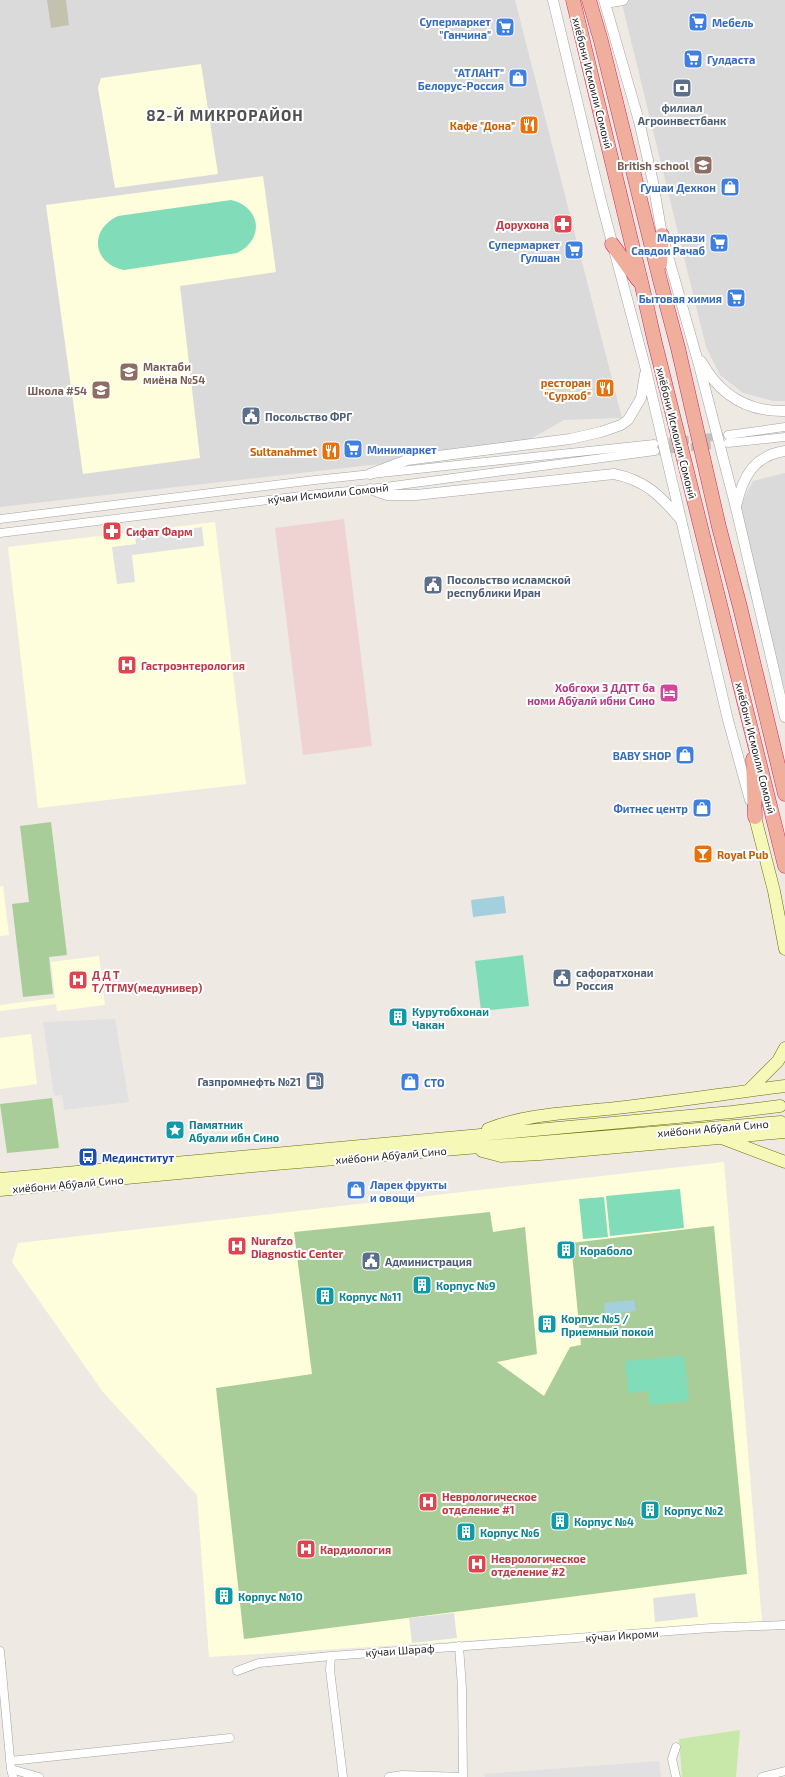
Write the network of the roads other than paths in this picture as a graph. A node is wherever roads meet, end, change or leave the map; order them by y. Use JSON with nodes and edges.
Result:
{"nodes":[{"id":1,"x":553,"y":0,"type":"edge"},
{"id":2,"x":565,"y":0,"type":"edge"},
{"id":3,"x":573,"y":0,"type":"edge"},
{"id":4,"x":589,"y":0,"type":"edge"},
{"id":5,"x":623,"y":0,"type":"edge"},
{"id":6,"x":602,"y":1,"type":"edge"},
{"id":7,"x":601,"y":41,"type":"junction"},
{"id":8,"x":584,"y":45,"type":"junction"},
{"id":9,"x":662,"y":235,"type":"junction"},
{"id":10,"x":612,"y":244,"type":"junction"},
{"id":11,"x":660,"y":280,"type":"junction"},
{"id":12,"x":642,"y":286,"type":"junction"},
{"id":13,"x":694,"y":347,"type":"junction"},
{"id":14,"x":646,"y":370,"type":"junction"},
{"id":15,"x":785,"y":411,"type":"edge"},
{"id":16,"x":785,"y":427,"type":"edge"},
{"id":17,"x":785,"y":437,"type":"edge"},
{"id":18,"x":785,"y":451,"type":"edge"},
{"id":19,"x":485,"y":462,"type":"junction"},
{"id":20,"x":486,"y":473,"type":"junction"},
{"id":21,"x":370,"y":474,"type":"junction"},
{"id":22,"x":370,"y":489,"type":"junction"},
{"id":23,"x":226,"y":491,"type":"junction"},
{"id":24,"x":228,"y":505,"type":"junction"},
{"id":25,"x":736,"y":508,"type":"junction"},
{"id":26,"x":0,"y":519,"type":"edge"},
{"id":27,"x":682,"y":521,"type":"junction"},
{"id":28,"x":0,"y":533,"type":"edge"},
{"id":29,"x":767,"y":717,"type":"junction"},
{"id":30,"x":785,"y":717,"type":"edge"},
{"id":31,"x":752,"y":728,"type":"junction"},
{"id":32,"x":785,"y":758,"type":"edge"},
{"id":33,"x":785,"y":794,"type":"edge"},
{"id":34,"x":755,"y":817,"type":"junction"},
{"id":35,"x":785,"y":866,"type":"edge"},
{"id":36,"x":785,"y":949,"type":"edge"},
{"id":37,"x":785,"y":1048,"type":"edge"},
{"id":38,"x":785,"y":1086,"type":"edge"},
{"id":39,"x":749,"y":1090,"type":"junction"},
{"id":40,"x":780,"y":1106,"type":"dead end"},
{"id":41,"x":783,"y":1127,"type":"edge"},
{"id":42,"x":473,"y":1134,"type":"junction"},
{"id":43,"x":721,"y":1138,"type":"junction"},
{"id":44,"x":473,"y":1148,"type":"junction"},
{"id":45,"x":785,"y":1162,"type":"edge"},
{"id":46,"x":0,"y":1178,"type":"edge"},
{"id":47,"x":0,"y":1190,"type":"edge"},
{"id":48,"x":785,"y":1624,"type":"edge"},
{"id":49,"x":459,"y":1646,"type":"junction"},
{"id":50,"x":0,"y":1651,"type":"edge"},
{"id":51,"x":330,"y":1656,"type":"junction"},
{"id":52,"x":237,"y":1671,"type":"dead end"},
{"id":53,"x":230,"y":1738,"type":"dead end"},
{"id":54,"x":676,"y":1747,"type":"dead end"},
{"id":55,"x":11,"y":1769,"type":"edge"},
{"id":56,"x":785,"y":1771,"type":"edge"},
{"id":57,"x":39,"y":1777,"type":"edge"},
{"id":58,"x":342,"y":1777,"type":"edge"},
{"id":59,"x":389,"y":1777,"type":"edge"},
{"id":60,"x":463,"y":1777,"type":"edge"},
{"id":61,"x":676,"y":1777,"type":"edge"},
{"id":62,"x":762,"y":1777,"type":"edge"}],
"edges":[{"from":1,"to":10,"type":"street"},
{"from":2,"to":8,"type":"highway"},
{"from":3,"to":8,"type":"highway","name":"хиёбони Исмоили Сомонӣ"},
{"from":4,"to":7,"type":"highway","name":"хиёбони Исмоили Сомонӣ"},
{"from":5,"to":6,"type":"street"},
{"from":6,"to":7,"type":"highway"},
{"from":6,"to":9,"type":"street"},
{"from":7,"to":11,"type":"highway","name":"хиёбони Исмоили Сомонӣ"},
{"from":8,"to":12,"type":"highway","name":"хиёбони Исмоили Сомонӣ"},
{"from":9,"to":11,"type":"highway"},
{"from":9,"to":13,"type":"street"},
{"from":10,"to":12,"type":"highway"},
{"from":10,"to":14,"type":"street"},
{"from":11,"to":29,"type":"highway","name":"хиёбони Исмоили Сомонӣ"},
{"from":12,"to":31,"type":"highway","name":"хиёбони Исмоили Сомонӣ"},
{"from":13,"to":15,"type":"street"},
{"from":13,"to":25,"type":"street"},
{"from":14,"to":21,"type":"street"},
{"from":14,"to":27,"type":"street"},
{"from":16,"to":17,"type":"street"},
{"from":18,"to":25,"type":"street"},
{"from":19,"to":20,"type":"street"},
{"from":19,"to":20,"type":"street","name":"кӯчаи Исмоили Сомонӣ"},
{"from":19,"to":21,"type":"street","name":"кӯчаи Исмоили Сомонӣ"},
{"from":20,"to":22,"type":"street","name":"кӯчаи Исмоили Сомонӣ"},
{"from":21,"to":23,"type":"street","name":"кӯчаи Исмоили Сомонӣ"},
{"from":22,"to":24,"type":"street","name":"кӯчаи Исмоили Сомонӣ"},
{"from":22,"to":27,"type":"street"},
{"from":23,"to":24,"type":"street"},
{"from":23,"to":26,"type":"street","name":"кӯчаи Исмоили Сомонӣ"},
{"from":24,"to":28,"type":"street","name":"кӯчаи Исмоили Сомонӣ"},
{"from":25,"to":30,"type":"street"},
{"from":27,"to":34,"type":"street"},
{"from":29,"to":32,"type":"highway"},
{"from":29,"to":33,"type":"highway","name":"хиёбони Исмоили Сомонӣ"},
{"from":31,"to":34,"type":"highway"},
{"from":31,"to":35,"type":"highway","name":"хиёбони Исмоили Сомонӣ"},
{"from":34,"to":36,"type":"main road"},
{"from":37,"to":39,"type":"main road"},
{"from":38,"to":39,"type":"main road"},
{"from":39,"to":42,"type":"main road"},
{"from":40,"to":42,"type":"main road","name":"хиёбони Абӯалӣ Сино"},
{"from":41,"to":43,"type":"main road"},
{"from":41,"to":44,"type":"main road","name":"хиёбони Абӯалӣ Сино"},
{"from":42,"to":46,"type":"main road","name":"хиёбони Абӯалӣ Сино"},
{"from":43,"to":44,"type":"main road"},
{"from":43,"to":45,"type":"main road"},
{"from":44,"to":47,"type":"main road","name":"хиёбони Абӯалӣ Сино"},
{"from":48,"to":49,"type":"street","name":"кӯчаи Икроми"},
{"from":49,"to":51,"type":"street","name":"кӯчаи Шараф"},
{"from":49,"to":60,"type":"street"},
{"from":50,"to":55,"type":"street"},
{"from":51,"to":52,"type":"street","name":"кӯчаи Шараф"},
{"from":51,"to":58,"type":"street"},
{"from":53,"to":55,"type":"street"},
{"from":54,"to":61,"type":"street"},
{"from":55,"to":57,"type":"street"},
{"from":56,"to":62,"type":"street"},
{"from":59,"to":60,"type":"street"}]}
